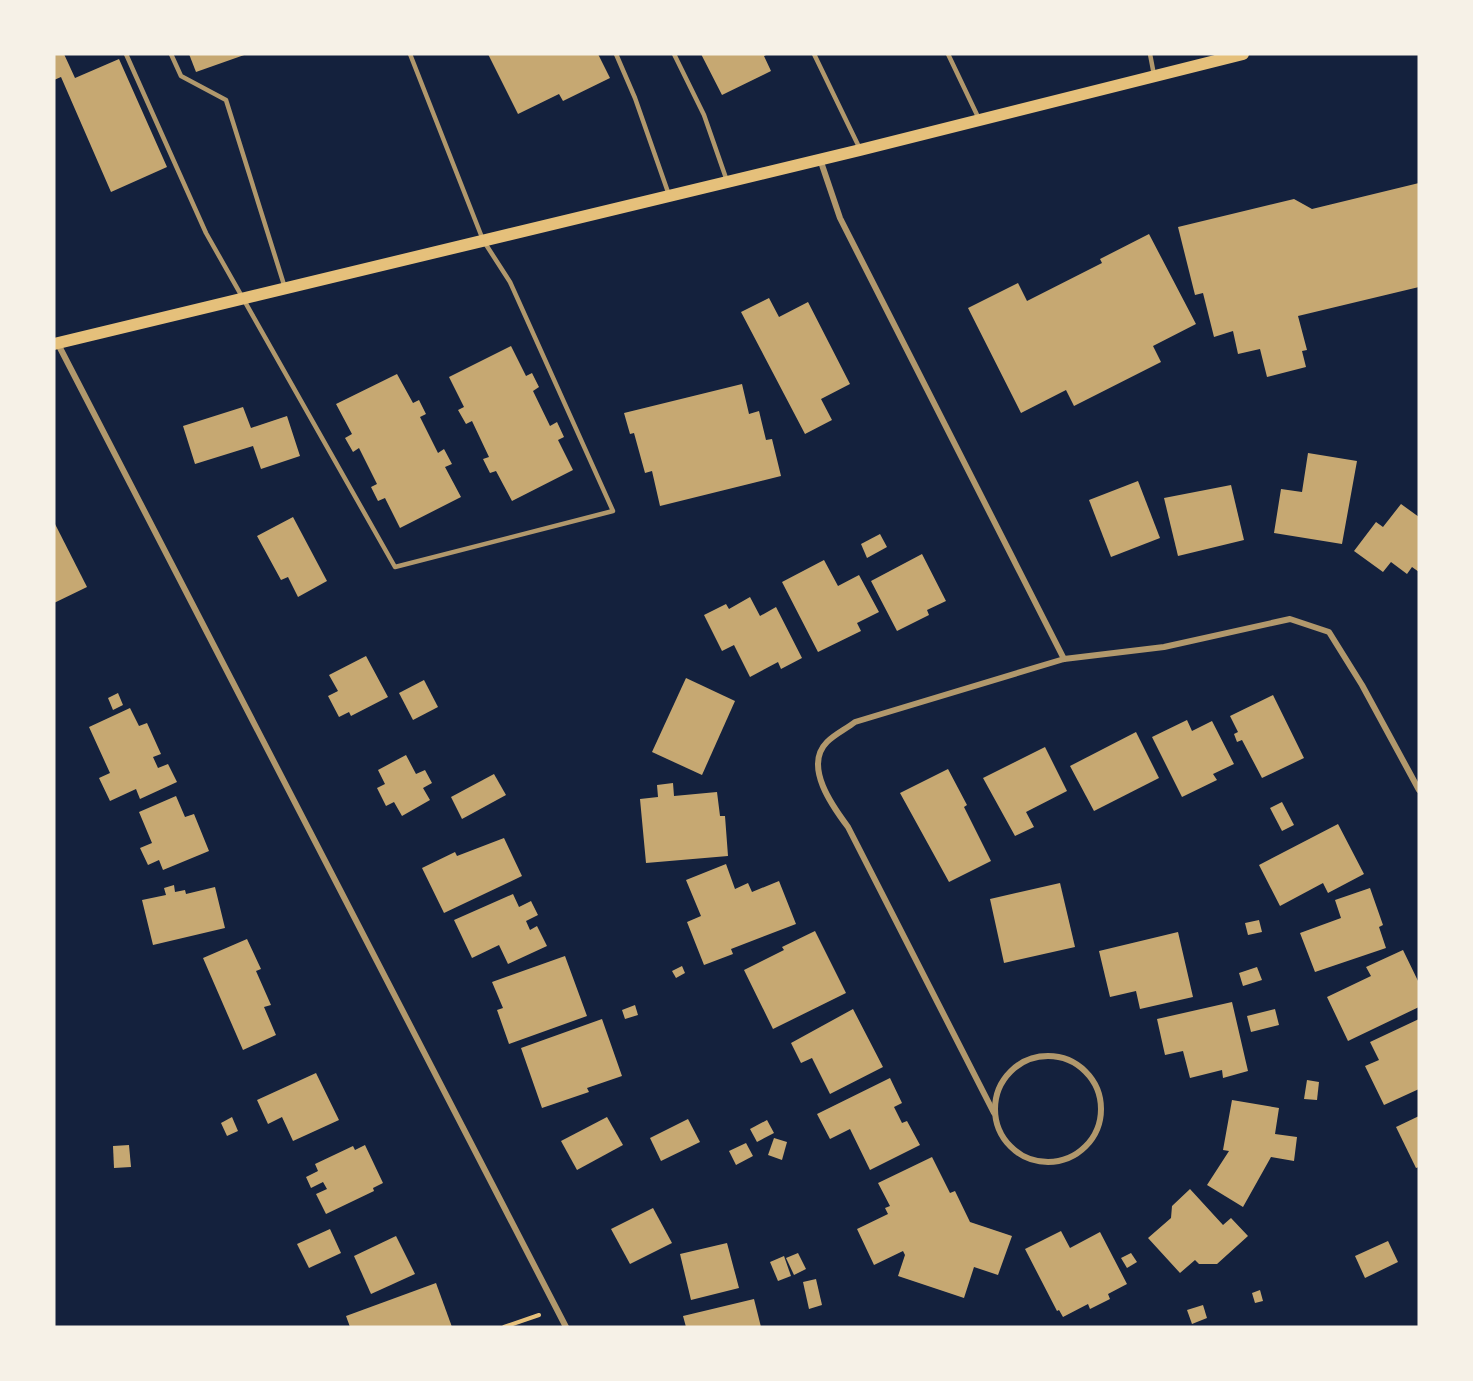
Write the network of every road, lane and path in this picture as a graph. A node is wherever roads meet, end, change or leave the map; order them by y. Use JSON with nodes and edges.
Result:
{"nodes":[{"id":1,"x":126,"y":54,"type":"edge"},
{"id":2,"x":171,"y":54,"type":"edge"},
{"id":3,"x":410,"y":54,"type":"edge"},
{"id":4,"x":616,"y":54,"type":"edge"},
{"id":5,"x":674,"y":54,"type":"edge"},
{"id":6,"x":814,"y":54,"type":"edge"},
{"id":7,"x":948,"y":54,"type":"edge"},
{"id":8,"x":1150,"y":54,"type":"edge"},
{"id":9,"x":1243,"y":54,"type":"edge"},
{"id":10,"x":1154,"y":76,"type":"junction"},
{"id":11,"x":980,"y":120,"type":"junction"},
{"id":12,"x":860,"y":150,"type":"junction"},
{"id":13,"x":820,"y":159,"type":"junction"},
{"id":14,"x":727,"y":181,"type":"junction"},
{"id":15,"x":669,"y":195,"type":"junction"},
{"id":16,"x":483,"y":240,"type":"junction"},
{"id":17,"x":285,"y":288,"type":"junction"},
{"id":18,"x":244,"y":298,"type":"junction"},
{"id":19,"x":55,"y":342,"type":"edge"},
{"id":20,"x":1064,"y":659,"type":"junction"},
{"id":21,"x":1419,"y":790,"type":"edge"},
{"id":22,"x":994,"y":1113,"type":"junction"},
{"id":23,"x":556,"y":1309,"type":"junction"},
{"id":24,"x":504,"y":1327,"type":"edge"},
{"id":25,"x":566,"y":1327,"type":"edge"}],
"edges":[{"from":1,"to":18,"type":"lane"},
{"from":2,"to":17,"type":"lane"},
{"from":3,"to":16,"type":"lane"},
{"from":4,"to":15,"type":"lane"},
{"from":5,"to":14,"type":"lane"},
{"from":6,"to":12,"type":"lane"},
{"from":7,"to":11,"type":"lane"},
{"from":8,"to":10,"type":"lane"},
{"from":9,"to":10,"type":"main road"},
{"from":10,"to":11,"type":"main road"},
{"from":11,"to":12,"type":"main road"},
{"from":12,"to":13,"type":"main road"},
{"from":13,"to":14,"type":"main road"},
{"from":13,"to":20,"type":"street"},
{"from":14,"to":15,"type":"main road"},
{"from":15,"to":16,"type":"main road"},
{"from":16,"to":17,"type":"main road"},
{"from":16,"to":18,"type":"lane"},
{"from":17,"to":18,"type":"main road"},
{"from":18,"to":19,"type":"main road"},
{"from":19,"to":23,"type":"street"},
{"from":20,"to":21,"type":"street"},
{"from":20,"to":22,"type":"street"},
{"from":22,"to":22,"type":"street"},
{"from":23,"to":24,"type":"path"},
{"from":23,"to":25,"type":"street"}]}
